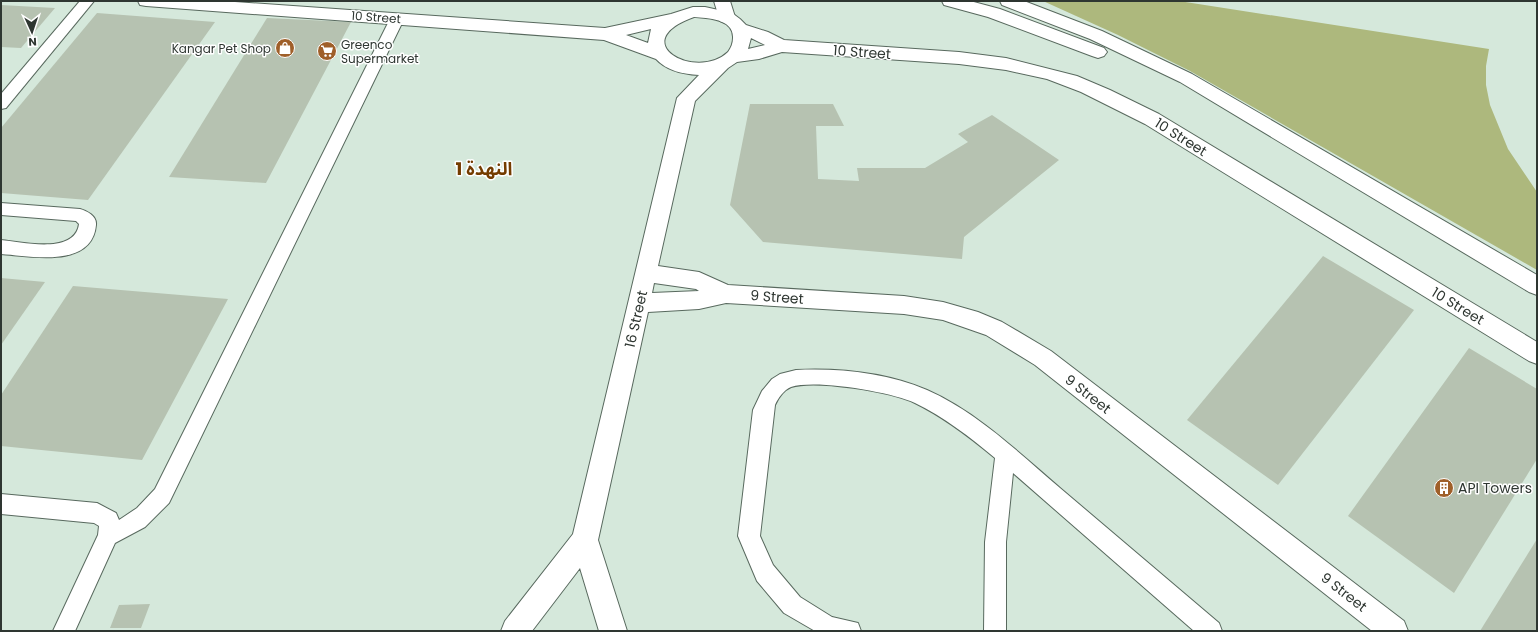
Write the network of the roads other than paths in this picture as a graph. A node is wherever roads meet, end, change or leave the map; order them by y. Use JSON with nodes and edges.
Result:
{"nodes":[{"id":1,"x":87,"y":1,"type":"edge"},
{"id":2,"x":146,"y":1,"type":"edge"},
{"id":3,"x":950,"y":1,"type":"edge"},
{"id":4,"x":1008,"y":1,"type":"edge"},
{"id":5,"x":724,"y":9,"type":"edge"},
{"id":6,"x":397,"y":18,"type":"junction"},
{"id":7,"x":671,"y":19,"type":"junction"},
{"id":8,"x":740,"y":29,"type":"junction"},
{"id":9,"x":605,"y":34,"type":"junction"},
{"id":10,"x":782,"y":46,"type":"junction"},
{"id":11,"x":663,"y":57,"type":"junction"},
{"id":12,"x":727,"y":61,"type":"junction"},
{"id":13,"x":686,"y":98,"type":"junction"},
{"id":14,"x":1,"y":104,"type":"edge"},
{"id":15,"x":1276,"y":133,"type":"junction"},
{"id":16,"x":1,"y":209,"type":"edge"},
{"id":17,"x":1,"y":247,"type":"edge"},
{"id":18,"x":646,"y":273,"type":"junction"},
{"id":19,"x":1537,"y":286,"type":"edge"},
{"id":20,"x":726,"y":294,"type":"junction"},
{"id":21,"x":640,"y":303,"type":"junction"},
{"id":22,"x":1537,"y":354,"type":"edge"},
{"id":23,"x":1006,"y":454,"type":"junction"},
{"id":24,"x":1,"y":504,"type":"edge"},
{"id":25,"x":108,"y":536,"type":"junction"},
{"id":26,"x":585,"y":540,"type":"junction"},
{"id":27,"x":64,"y":631,"type":"edge"},
{"id":28,"x":515,"y":631,"type":"edge"},
{"id":29,"x":613,"y":631,"type":"edge"},
{"id":30,"x":850,"y":631,"type":"edge"},
{"id":31,"x":995,"y":631,"type":"edge"},
{"id":32,"x":1212,"y":631,"type":"edge"},
{"id":33,"x":1394,"y":631,"type":"edge"}],
"edges":[{"from":1,"to":14,"type":"lane"},
{"from":2,"to":6,"type":"main road","name":"10 Street"},
{"from":3,"to":15,"type":"main road"},
{"from":4,"to":15,"type":"main road"},
{"from":5,"to":7,"type":"main road"},
{"from":5,"to":8,"type":"main road"},
{"from":6,"to":9,"type":"main road","name":"10 Street"},
{"from":6,"to":25,"type":"lane"},
{"from":7,"to":9,"type":"main road"},
{"from":7,"to":11,"type":"main road"},
{"from":8,"to":10,"type":"main road"},
{"from":8,"to":12,"type":"main road"},
{"from":9,"to":11,"type":"main road"},
{"from":10,"to":12,"type":"main road"},
{"from":10,"to":22,"type":"main road","name":"10 Street"},
{"from":11,"to":12,"type":"main road"},
{"from":11,"to":13,"type":"main road"},
{"from":12,"to":13,"type":"main road"},
{"from":13,"to":18,"type":"main road","name":"16 Street"},
{"from":15,"to":19,"type":"main road"},
{"from":16,"to":17,"type":"lane"},
{"from":18,"to":20,"type":"main road"},
{"from":18,"to":21,"type":"main road","name":"16 Street"},
{"from":20,"to":21,"type":"main road"},
{"from":20,"to":33,"type":"main road","name":"9 Street"},
{"from":21,"to":26,"type":"main road","name":"16 Street"},
{"from":23,"to":30,"type":"lane"},
{"from":23,"to":31,"type":"lane"},
{"from":23,"to":32,"type":"lane"},
{"from":24,"to":25,"type":"lane"},
{"from":25,"to":27,"type":"lane"},
{"from":26,"to":28,"type":"main road"},
{"from":26,"to":29,"type":"main road"}]}
